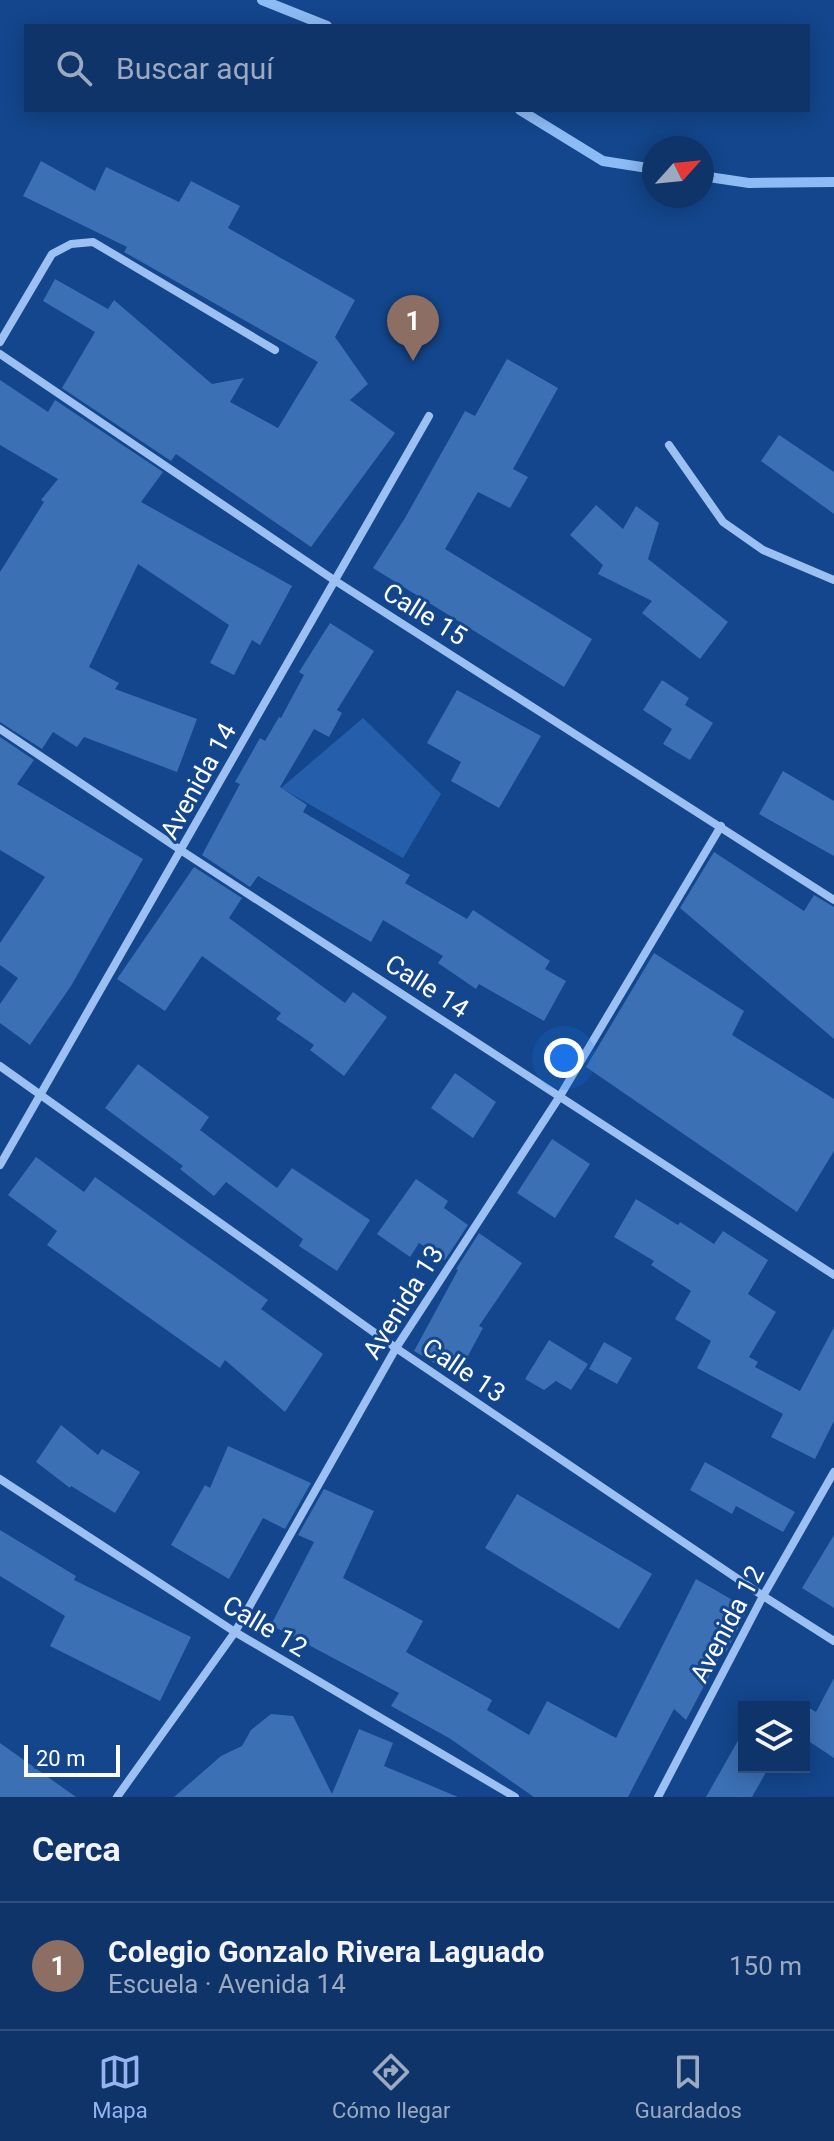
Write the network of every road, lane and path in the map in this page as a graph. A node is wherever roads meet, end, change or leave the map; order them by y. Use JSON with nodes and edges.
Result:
{"nodes":[{"id":1,"x":0,"y":342,"type":"edge"},
{"id":2,"x":275,"y":350,"type":"dead end"},
{"id":3,"x":0,"y":354,"type":"edge"},
{"id":4,"x":429,"y":416,"type":"dead end"},
{"id":5,"x":669,"y":445,"type":"dead end"},
{"id":6,"x":334,"y":580,"type":"junction"},
{"id":7,"x":834,"y":580,"type":"edge"},
{"id":8,"x":0,"y":729,"type":"edge"},
{"id":9,"x":721,"y":826,"type":"junction"},
{"id":10,"x":182,"y":851,"type":"junction"},
{"id":11,"x":834,"y":900,"type":"edge"},
{"id":12,"x":0,"y":1066,"type":"edge"},
{"id":13,"x":41,"y":1095,"type":"junction"},
{"id":14,"x":560,"y":1096,"type":"junction"},
{"id":15,"x":0,"y":1165,"type":"edge"},
{"id":16,"x":834,"y":1275,"type":"edge"},
{"id":17,"x":396,"y":1348,"type":"junction"},
{"id":18,"x":834,"y":1472,"type":"edge"},
{"id":19,"x":0,"y":1479,"type":"edge"},
{"id":20,"x":763,"y":1596,"type":"junction"},
{"id":21,"x":235,"y":1632,"type":"junction"},
{"id":22,"x":834,"y":1641,"type":"edge"},
{"id":23,"x":117,"y":1797,"type":"edge"},
{"id":24,"x":515,"y":1797,"type":"edge"},
{"id":25,"x":658,"y":1797,"type":"edge"}],
"edges":[{"from":1,"to":2,"type":"street"},
{"from":3,"to":6,"type":"street","name":"Calle 15"},
{"from":4,"to":6,"type":"street","name":"Avenida 14"},
{"from":5,"to":7,"type":"street"},
{"from":6,"to":9,"type":"street","name":"Calle 15"},
{"from":6,"to":10,"type":"street","name":"Avenida 14"},
{"from":8,"to":10,"type":"street","name":"Calle 14"},
{"from":9,"to":11,"type":"street","name":"Calle 15"},
{"from":9,"to":14,"type":"street","name":"Avenida 13"},
{"from":10,"to":13,"type":"street","name":"Avenida 14"},
{"from":10,"to":14,"type":"street","name":"Calle 14"},
{"from":12,"to":13,"type":"street","name":"Calle 13"},
{"from":13,"to":15,"type":"street","name":"Avenida 14"},
{"from":13,"to":17,"type":"street","name":"Calle 13"},
{"from":14,"to":16,"type":"street","name":"Calle 14"},
{"from":14,"to":17,"type":"street","name":"Avenida 13"},
{"from":17,"to":20,"type":"street","name":"Calle 13"},
{"from":17,"to":21,"type":"street","name":"Avenida 13"},
{"from":18,"to":20,"type":"street","name":"Avenida 12"},
{"from":19,"to":21,"type":"street","name":"Calle 12"},
{"from":20,"to":22,"type":"street","name":"Calle 13"},
{"from":20,"to":25,"type":"street","name":"Avenida 12"},
{"from":21,"to":23,"type":"street","name":"Avenida 13"},
{"from":21,"to":24,"type":"street","name":"Calle 12"}]}
